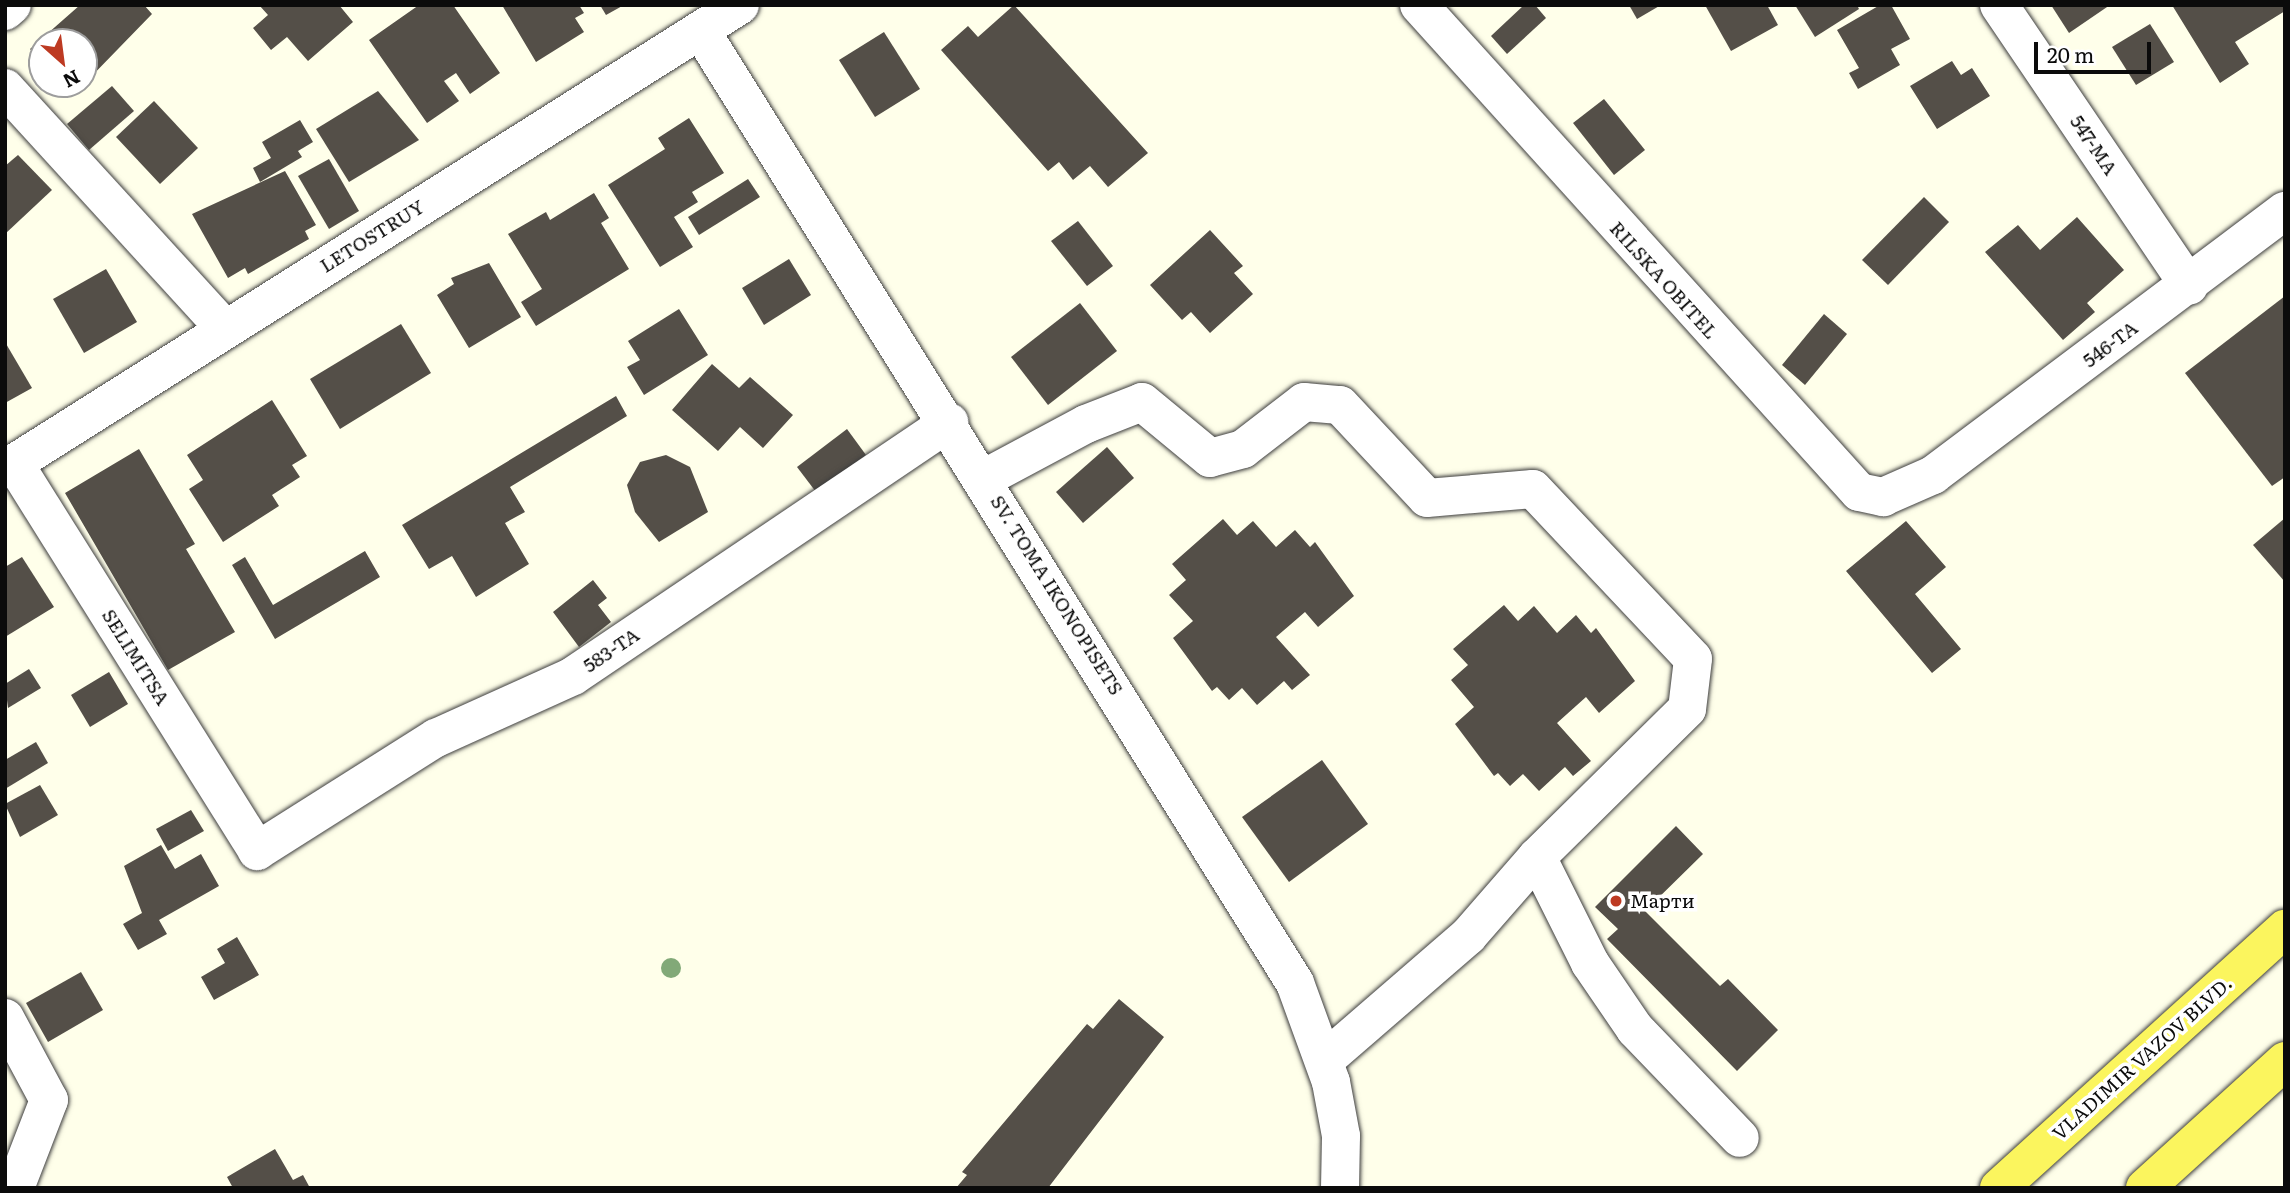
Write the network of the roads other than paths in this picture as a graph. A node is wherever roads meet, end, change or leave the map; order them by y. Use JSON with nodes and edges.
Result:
{"nodes":[{"id":1,"x":12,"y":5,"type":"edge"},
{"id":2,"x":740,"y":5,"type":"edge"},
{"id":3,"x":1419,"y":5,"type":"edge"},
{"id":4,"x":1998,"y":5,"type":"edge"},
{"id":5,"x":5,"y":11,"type":"edge"},
{"id":6,"x":701,"y":30,"type":"junction"},
{"id":7,"x":5,"y":88,"type":"edge"},
{"id":8,"x":2285,"y":211,"type":"edge"},
{"id":9,"x":2189,"y":285,"type":"junction"},
{"id":10,"x":225,"y":328,"type":"junction"},
{"id":11,"x":949,"y":422,"type":"junction"},
{"id":12,"x":10,"y":466,"type":"edge"},
{"id":13,"x":1933,"y":475,"type":"joint"},
{"id":14,"x":985,"y":478,"type":"junction"},
{"id":15,"x":257,"y":850,"type":"joint"},
{"id":16,"x":1537,"y":857,"type":"junction"},
{"id":17,"x":2285,"y":929,"type":"edge"},
{"id":18,"x":5,"y":1018,"type":"edge"},
{"id":19,"x":1325,"y":1060,"type":"junction"},
{"id":20,"x":2285,"y":1061,"type":"edge"},
{"id":21,"x":1741,"y":1138,"type":"dead end"},
{"id":22,"x":15,"y":1188,"type":"edge"},
{"id":23,"x":1340,"y":1188,"type":"edge"},
{"id":24,"x":1998,"y":1188,"type":"edge"},
{"id":25,"x":2145,"y":1188,"type":"edge"}],
"edges":[{"from":1,"to":5,"type":"street"},
{"from":2,"to":6,"type":"street","name":"LETOSTRUY"},
{"from":3,"to":13,"type":"street","name":"RILSKA OBITEL"},
{"from":4,"to":9,"type":"street","name":"547-МА"},
{"from":6,"to":10,"type":"street","name":"LETOSTRUY"},
{"from":6,"to":11,"type":"street","name":"SV. TOMA IKONOPISETS"},
{"from":7,"to":10,"type":"street"},
{"from":8,"to":9,"type":"street","name":"546-ТА"},
{"from":9,"to":13,"type":"street","name":"546-ТА"},
{"from":10,"to":12,"type":"street","name":"LETOSTRUY"},
{"from":11,"to":14,"type":"street","name":"SV. TOMA IKONOPISETS"},
{"from":11,"to":15,"type":"street","name":"583-ТА"},
{"from":12,"to":15,"type":"street","name":"SELIMITSA"},
{"from":14,"to":16,"type":"street"},
{"from":14,"to":19,"type":"street","name":"SV. TOMA IKONOPISETS"},
{"from":16,"to":19,"type":"street"},
{"from":16,"to":21,"type":"street"},
{"from":17,"to":24,"type":"main road","name":"VLADIMIR VAZOV BLVD."},
{"from":18,"to":22,"type":"street"},
{"from":19,"to":23,"type":"street","name":"SV. TOMA IKONOPISETS"},
{"from":20,"to":25,"type":"main road"}]}
